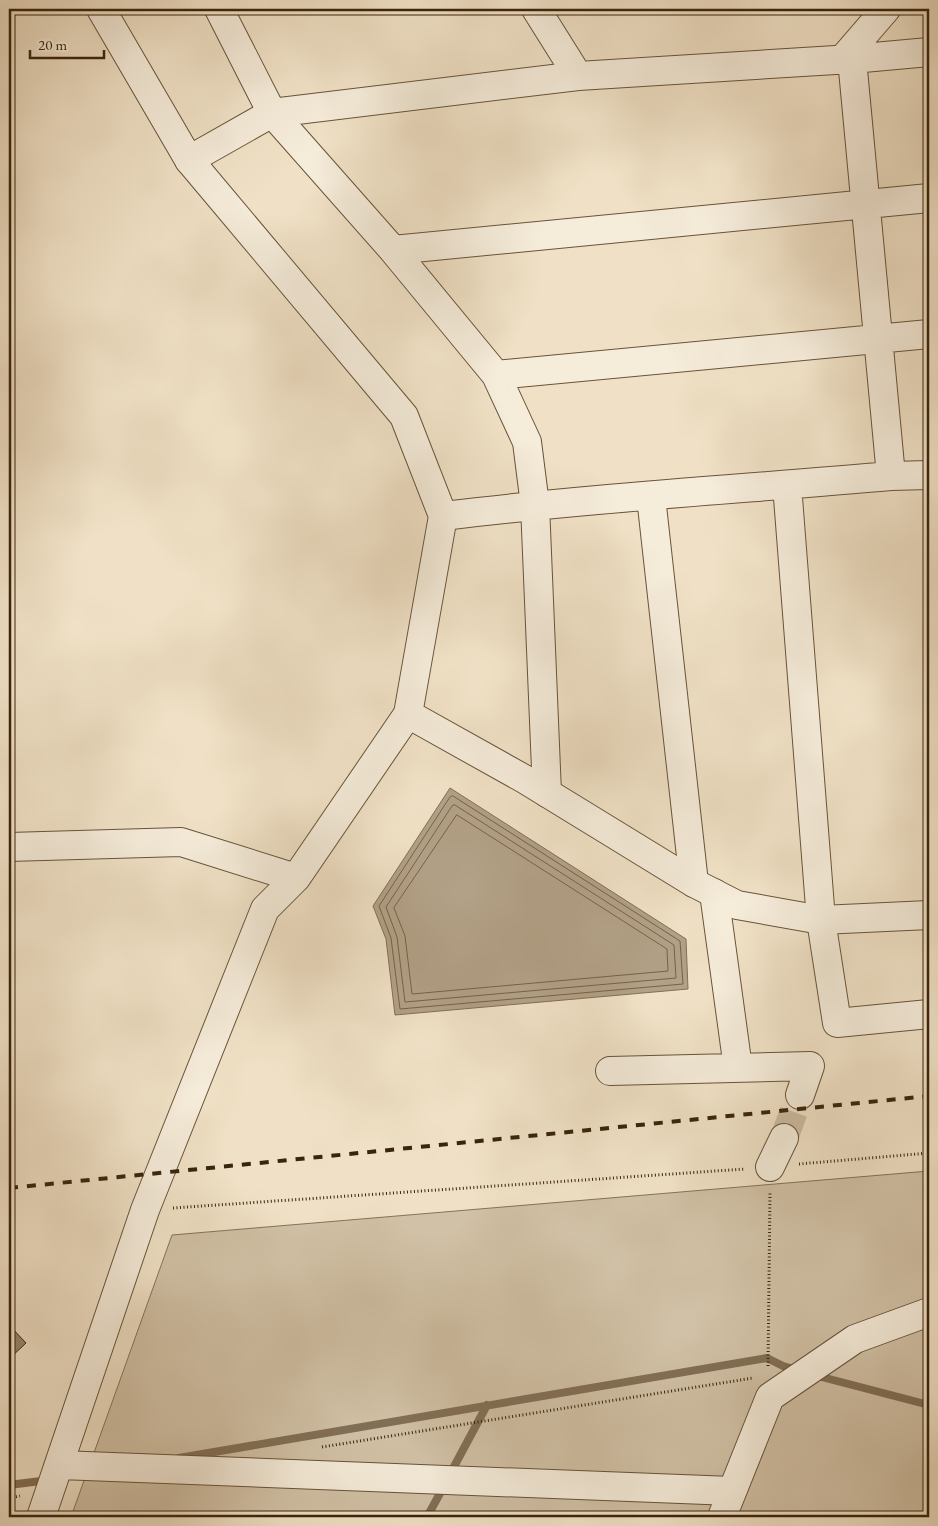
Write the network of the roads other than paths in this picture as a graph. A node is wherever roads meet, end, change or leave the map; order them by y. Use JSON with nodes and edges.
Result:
{"nodes":[{"id":1,"x":101,"y":9,"type":"edge"},
{"id":2,"x":219,"y":9,"type":"edge"},
{"id":3,"x":536,"y":9,"type":"edge"},
{"id":4,"x":886,"y":9,"type":"edge"},
{"id":5,"x":929,"y":52,"type":"edge"},
{"id":6,"x":847,"y":59,"type":"junction"},
{"id":7,"x":578,"y":76,"type":"junction"},
{"id":8,"x":272,"y":113,"type":"junction"},
{"id":9,"x":189,"y":160,"type":"junction"},
{"id":10,"x":929,"y":198,"type":"edge"},
{"id":11,"x":866,"y":204,"type":"junction"},
{"id":12,"x":393,"y":250,"type":"junction"},
{"id":13,"x":929,"y":334,"type":"edge"},
{"id":14,"x":878,"y":339,"type":"junction"},
{"id":15,"x":496,"y":375,"type":"junction"},
{"id":16,"x":929,"y":475,"type":"edge"},
{"id":17,"x":891,"y":476,"type":"junction"},
{"id":18,"x":787,"y":485,"type":"junction"},
{"id":19,"x":651,"y":498,"type":"junction"},
{"id":20,"x":535,"y":505,"type":"junction"},
{"id":21,"x":443,"y":516,"type":"junction"},
{"id":22,"x":408,"y":714,"type":"junction"},
{"id":23,"x":547,"y":792,"type":"junction"},
{"id":24,"x":9,"y":847,"type":"edge"},
{"id":25,"x":296,"y":878,"type":"junction"},
{"id":26,"x":704,"y":888,"type":"junction"},
{"id":27,"x":929,"y":915,"type":"edge"},
{"id":28,"x":821,"y":920,"type":"junction"},
{"id":29,"x":929,"y":1014,"type":"edge"},
{"id":30,"x":738,"y":1068,"type":"junction"},
{"id":31,"x":610,"y":1071,"type":"dead end"},
{"id":32,"x":800,"y":1095,"type":"tunnel mouth"},
{"id":33,"x":784,"y":1138,"type":"tunnel mouth"},
{"id":34,"x":770,"y":1167,"type":"road end"},
{"id":35,"x":929,"y":1312,"type":"edge"},
{"id":36,"x":60,"y":1465,"type":"junction"},
{"id":37,"x":732,"y":1490,"type":"junction"},
{"id":38,"x":35,"y":1506,"type":"edge"},
{"id":39,"x":722,"y":1517,"type":"edge"}],
"edges":[{"from":1,"to":9,"type":"street"},
{"from":2,"to":8,"type":"street"},
{"from":3,"to":7,"type":"street"},
{"from":4,"to":6,"type":"street"},
{"from":5,"to":6,"type":"street"},
{"from":6,"to":7,"type":"street"},
{"from":6,"to":11,"type":"street"},
{"from":7,"to":8,"type":"street"},
{"from":8,"to":9,"type":"street"},
{"from":8,"to":12,"type":"street"},
{"from":9,"to":21,"type":"street"},
{"from":10,"to":11,"type":"street"},
{"from":11,"to":12,"type":"street"},
{"from":11,"to":14,"type":"street"},
{"from":12,"to":15,"type":"street"},
{"from":13,"to":14,"type":"street"},
{"from":14,"to":15,"type":"street"},
{"from":14,"to":17,"type":"street"},
{"from":15,"to":20,"type":"street"},
{"from":16,"to":17,"type":"street"},
{"from":17,"to":18,"type":"street"},
{"from":18,"to":19,"type":"street"},
{"from":18,"to":28,"type":"street"},
{"from":19,"to":20,"type":"street"},
{"from":19,"to":26,"type":"street"},
{"from":20,"to":21,"type":"street"},
{"from":20,"to":23,"type":"street"},
{"from":21,"to":22,"type":"street"},
{"from":22,"to":23,"type":"street"},
{"from":22,"to":25,"type":"street"},
{"from":23,"to":26,"type":"street"},
{"from":24,"to":25,"type":"street"},
{"from":25,"to":36,"type":"street"},
{"from":26,"to":28,"type":"street"},
{"from":26,"to":30,"type":"street"},
{"from":27,"to":28,"type":"street"},
{"from":28,"to":29,"type":"street"},
{"from":30,"to":31,"type":"street"},
{"from":30,"to":32,"type":"street"},
{"from":33,"to":34,"type":"street"},
{"from":35,"to":37,"type":"street"},
{"from":36,"to":37,"type":"street"},
{"from":36,"to":38,"type":"street"},
{"from":37,"to":39,"type":"street"}]}
